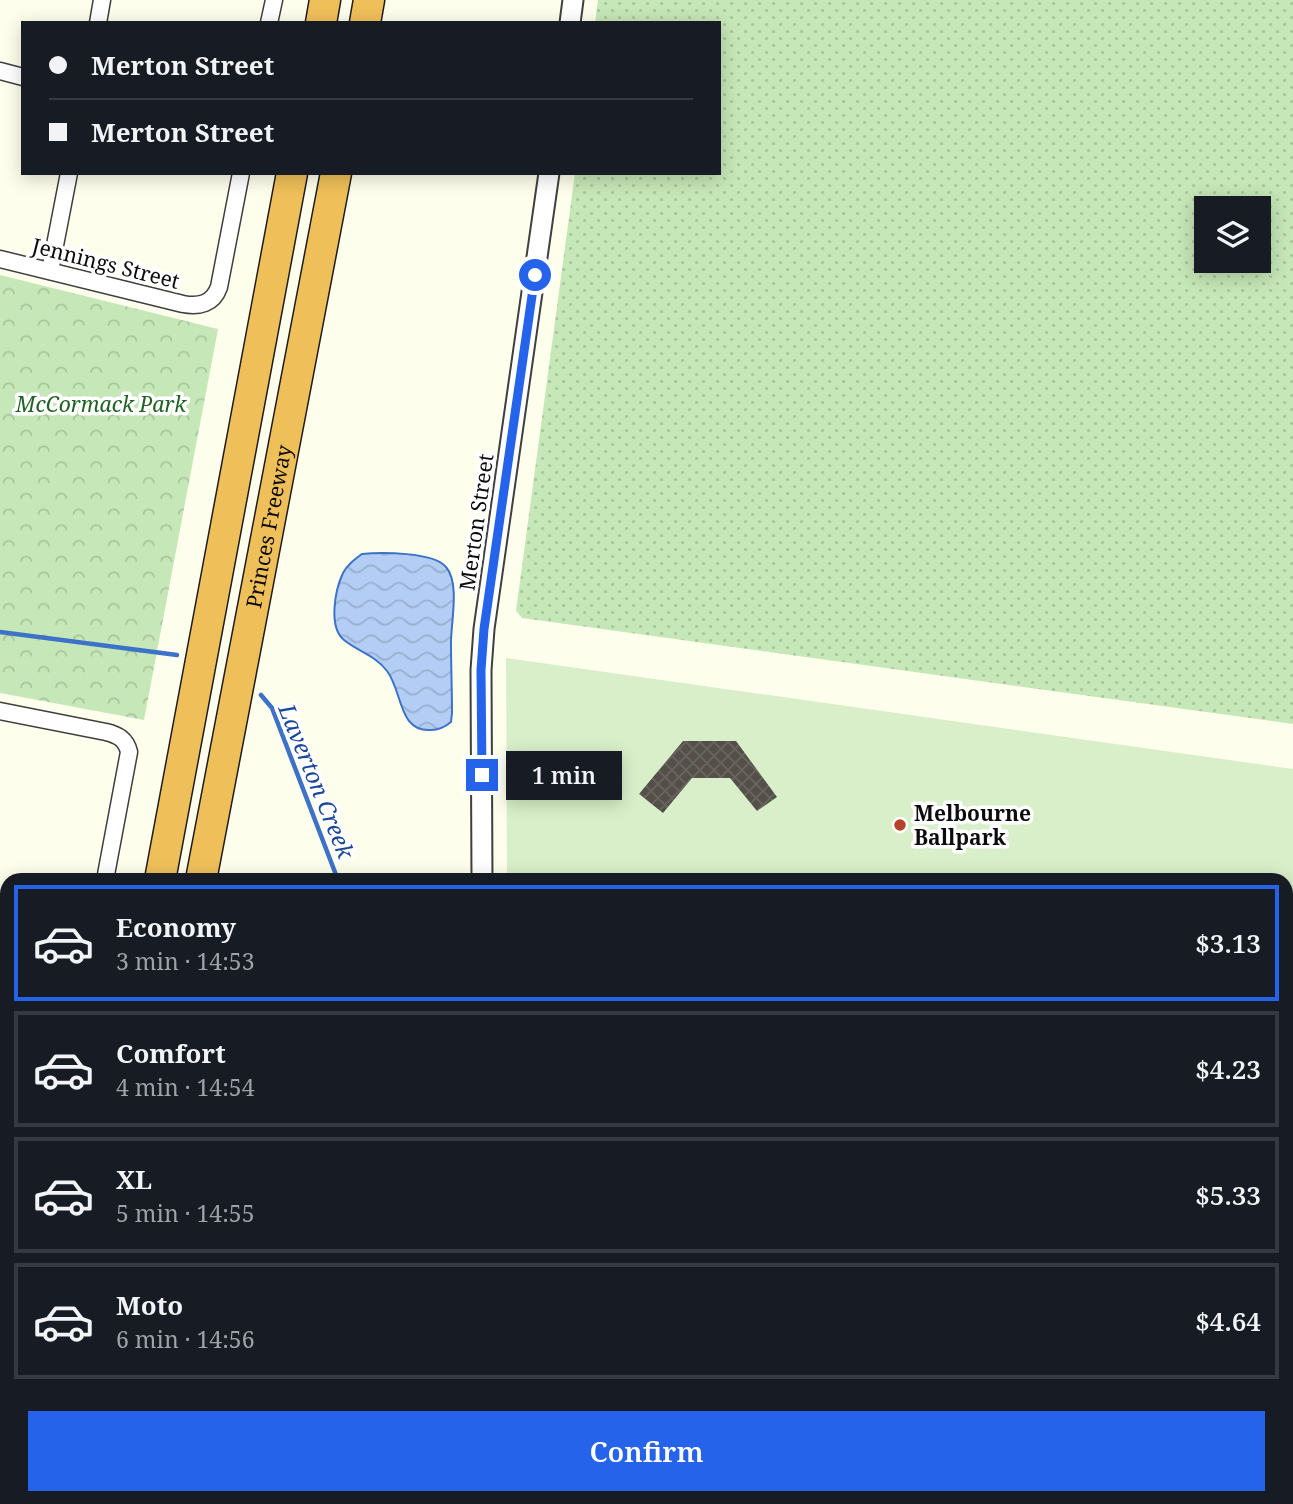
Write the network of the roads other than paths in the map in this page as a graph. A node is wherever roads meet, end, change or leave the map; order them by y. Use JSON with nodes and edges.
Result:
{"nodes":[{"id":1,"x":102,"y":0,"type":"edge"},
{"id":2,"x":274,"y":0,"type":"edge"},
{"id":3,"x":325,"y":0,"type":"edge"},
{"id":4,"x":369,"y":0,"type":"edge"},
{"id":5,"x":573,"y":0,"type":"edge"},
{"id":6,"x":98,"y":21,"type":"edge"},
{"id":7,"x":269,"y":21,"type":"edge"},
{"id":8,"x":321,"y":21,"type":"edge"},
{"id":9,"x":365,"y":21,"type":"edge"},
{"id":10,"x":570,"y":21,"type":"edge"},
{"id":11,"x":0,"y":72,"type":"edge"},
{"id":12,"x":21,"y":77,"type":"edge"},
{"id":13,"x":69,"y":175,"type":"edge"},
{"id":14,"x":240,"y":175,"type":"edge"},
{"id":15,"x":292,"y":175,"type":"edge"},
{"id":16,"x":336,"y":175,"type":"edge"},
{"id":17,"x":549,"y":175,"type":"edge"},
{"id":18,"x":0,"y":259,"type":"edge"},
{"id":19,"x":50,"y":271,"type":"junction"},
{"id":20,"x":0,"y":711,"type":"edge"},
{"id":21,"x":106,"y":873,"type":"edge"},
{"id":22,"x":161,"y":873,"type":"edge"},
{"id":23,"x":202,"y":873,"type":"edge"},
{"id":24,"x":482,"y":873,"type":"edge"}],
"edges":[{"from":1,"to":6,"type":"street"},
{"from":2,"to":7,"type":"street"},
{"from":3,"to":8,"type":"highway"},
{"from":4,"to":9,"type":"highway"},
{"from":5,"to":10,"type":"street"},
{"from":11,"to":12,"type":"street"},
{"from":13,"to":19,"type":"street"},
{"from":14,"to":19,"type":"street","name":"Jennings Street"},
{"from":15,"to":22,"type":"highway","name":"Princes Freeway"},
{"from":16,"to":23,"type":"highway","name":"Princes Freeway"},
{"from":17,"to":24,"type":"street","name":"Merton Street"},
{"from":18,"to":19,"type":"street","name":"Jennings Street"},
{"from":20,"to":21,"type":"street"}]}
